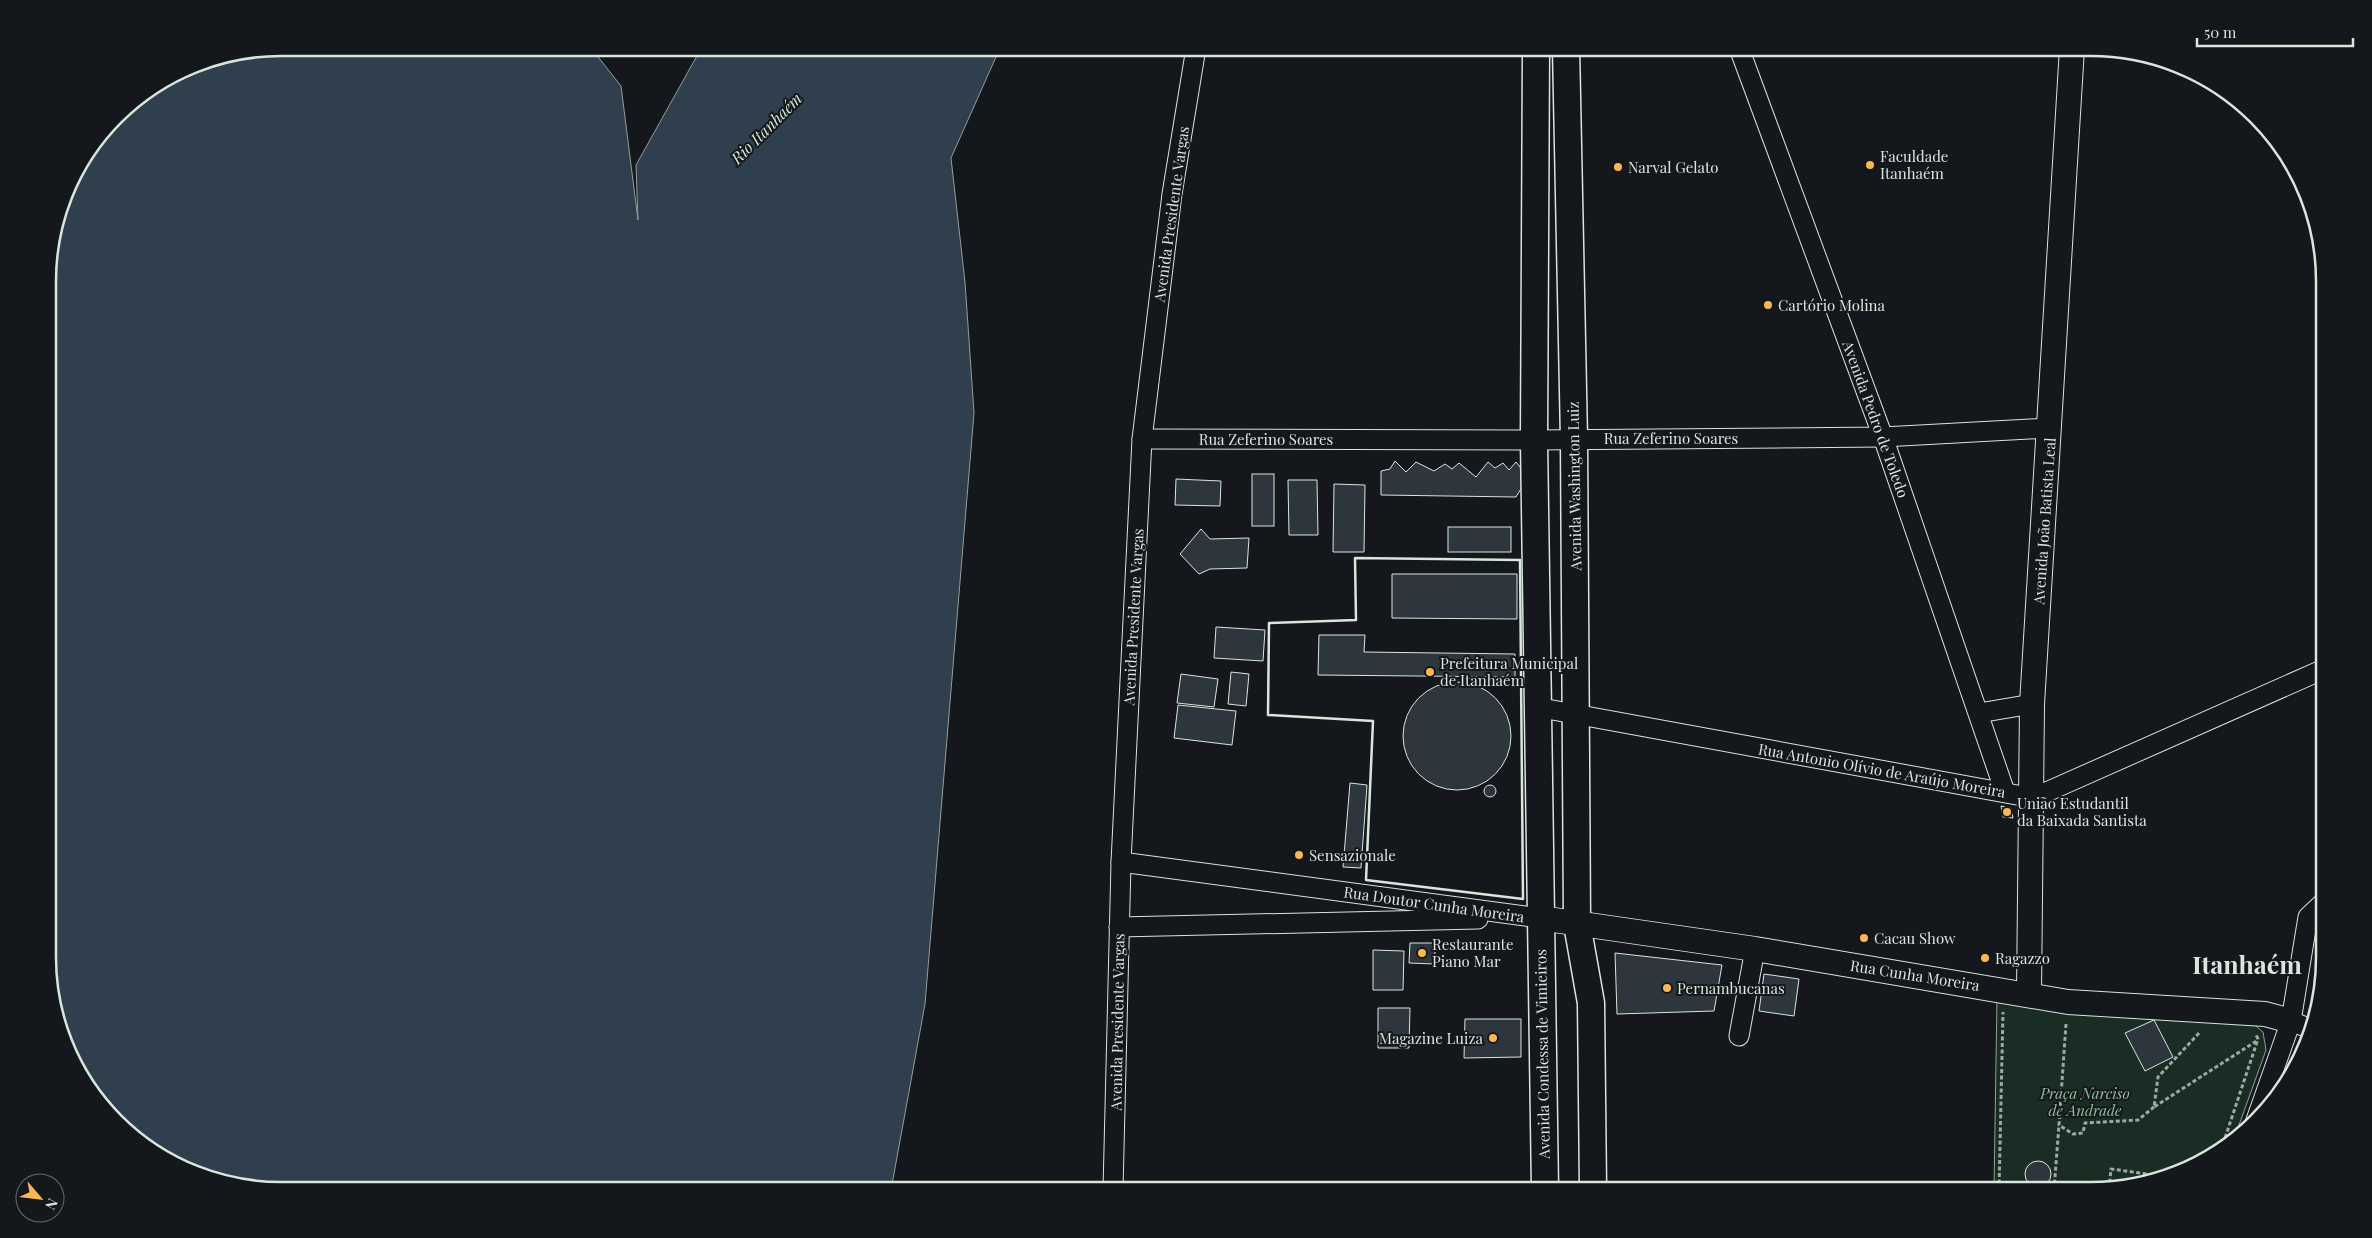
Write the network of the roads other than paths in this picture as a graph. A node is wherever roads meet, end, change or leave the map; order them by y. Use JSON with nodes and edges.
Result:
{"nodes":[{"id":1,"x":1195,"y":56,"type":"edge"},
{"id":2,"x":1536,"y":56,"type":"edge"},
{"id":3,"x":1566,"y":56,"type":"edge"},
{"id":4,"x":1742,"y":56,"type":"edge"},
{"id":5,"x":2072,"y":56,"type":"edge"},
{"id":6,"x":2049,"y":428,"type":"junction"},
{"id":7,"x":1883,"y":437,"type":"junction"},
{"id":8,"x":1142,"y":439,"type":"junction"},
{"id":9,"x":1574,"y":439,"type":"junction"},
{"id":10,"x":1534,"y":440,"type":"junction"},
{"id":11,"x":2316,"y":673,"type":"edge"},
{"id":12,"x":2032,"y":704,"type":"junction"},
{"id":13,"x":1536,"y":708,"type":"junction"},
{"id":14,"x":1979,"y":713,"type":"junction"},
{"id":15,"x":1576,"y":715,"type":"junction"},
{"id":16,"x":2005,"y":792,"type":"junction"},
{"id":17,"x":2033,"y":798,"type":"junction"},
{"id":18,"x":1121,"y":862,"type":"junction"},
{"id":19,"x":2316,"y":910,"type":"edge"},
{"id":20,"x":1540,"y":918,"type":"junction"},
{"id":21,"x":1577,"y":924,"type":"junction"},
{"id":22,"x":1119,"y":927,"type":"junction"},
{"id":23,"x":1755,"y":949,"type":"junction"},
{"id":24,"x":2029,"y":994,"type":"junction"},
{"id":25,"x":2300,"y":1025,"type":"edge"},
{"id":26,"x":1739,"y":1036,"type":"dead end"},
{"id":27,"x":2267,"y":1097,"type":"edge"},
{"id":28,"x":1113,"y":1182,"type":"edge"},
{"id":29,"x":1545,"y":1182,"type":"edge"},
{"id":30,"x":1594,"y":1182,"type":"edge"}],
"edges":[{"from":1,"to":8,"type":"street","name":"Avenida Presidente Vargas"},
{"from":2,"to":10,"type":"main road"},
{"from":3,"to":9,"type":"main road","name":"Avenida Washington Luiz"},
{"from":4,"to":7,"type":"street","name":"Avenida Pedro de Toledo"},
{"from":5,"to":6,"type":"street","name":"Avenida João Batista Leal"},
{"from":6,"to":7,"type":"street","name":"Rua Zeferino Soares"},
{"from":6,"to":12,"type":"street","name":"Avenida João Batista Leal"},
{"from":7,"to":9,"type":"street","name":"Rua Zeferino Soares"},
{"from":7,"to":14,"type":"street","name":"Avenida Pedro de Toledo"},
{"from":8,"to":10,"type":"street","name":"Rua Zeferino Soares"},
{"from":8,"to":18,"type":"street","name":"Avenida Presidente Vargas"},
{"from":9,"to":10,"type":"street","name":"Rua Zeferino Soares"},
{"from":9,"to":15,"type":"main road","name":"Avenida Washington Luiz"},
{"from":10,"to":13,"type":"main road"},
{"from":11,"to":17,"type":"street"},
{"from":12,"to":14,"type":"street"},
{"from":12,"to":17,"type":"street","name":"Avenida João Batista Leal"},
{"from":13,"to":15,"type":"street","name":"Rua Antonio Olívio de Araújo Moreira"},
{"from":13,"to":20,"type":"main road"},
{"from":14,"to":16,"type":"street","name":"Avenida Pedro de Toledo"},
{"from":15,"to":16,"type":"street","name":"Rua Antonio Olívio de Araújo Moreira"},
{"from":15,"to":21,"type":"main road","name":"Avenida Washington Luiz"},
{"from":16,"to":17,"type":"street","name":"Rua Antonio Olívio de Araújo Moreira"},
{"from":17,"to":24,"type":"street","name":"Avenida João Batista Leal"},
{"from":18,"to":20,"type":"street","name":"Rua Doutor Cunha Moreira"},
{"from":18,"to":22,"type":"street","name":"Avenida Presidente Vargas"},
{"from":19,"to":25,"type":"street"},
{"from":20,"to":21,"type":"street","name":"Rua Cunha Moreira"},
{"from":20,"to":22,"type":"street","name":"Rua Doutor Cunha Moreira"},
{"from":20,"to":29,"type":"main road","name":"Avenida Condessa de Vimieiros"},
{"from":21,"to":23,"type":"street","name":"Rua Cunha Moreira"},
{"from":21,"to":30,"type":"main road"},
{"from":22,"to":28,"type":"street","name":"Avenida Presidente Vargas"},
{"from":23,"to":24,"type":"street","name":"Rua Cunha Moreira"},
{"from":23,"to":26,"type":"street"},
{"from":24,"to":25,"type":"street","name":"Rua Cunha Moreira"},
{"from":25,"to":27,"type":"street"}]}
